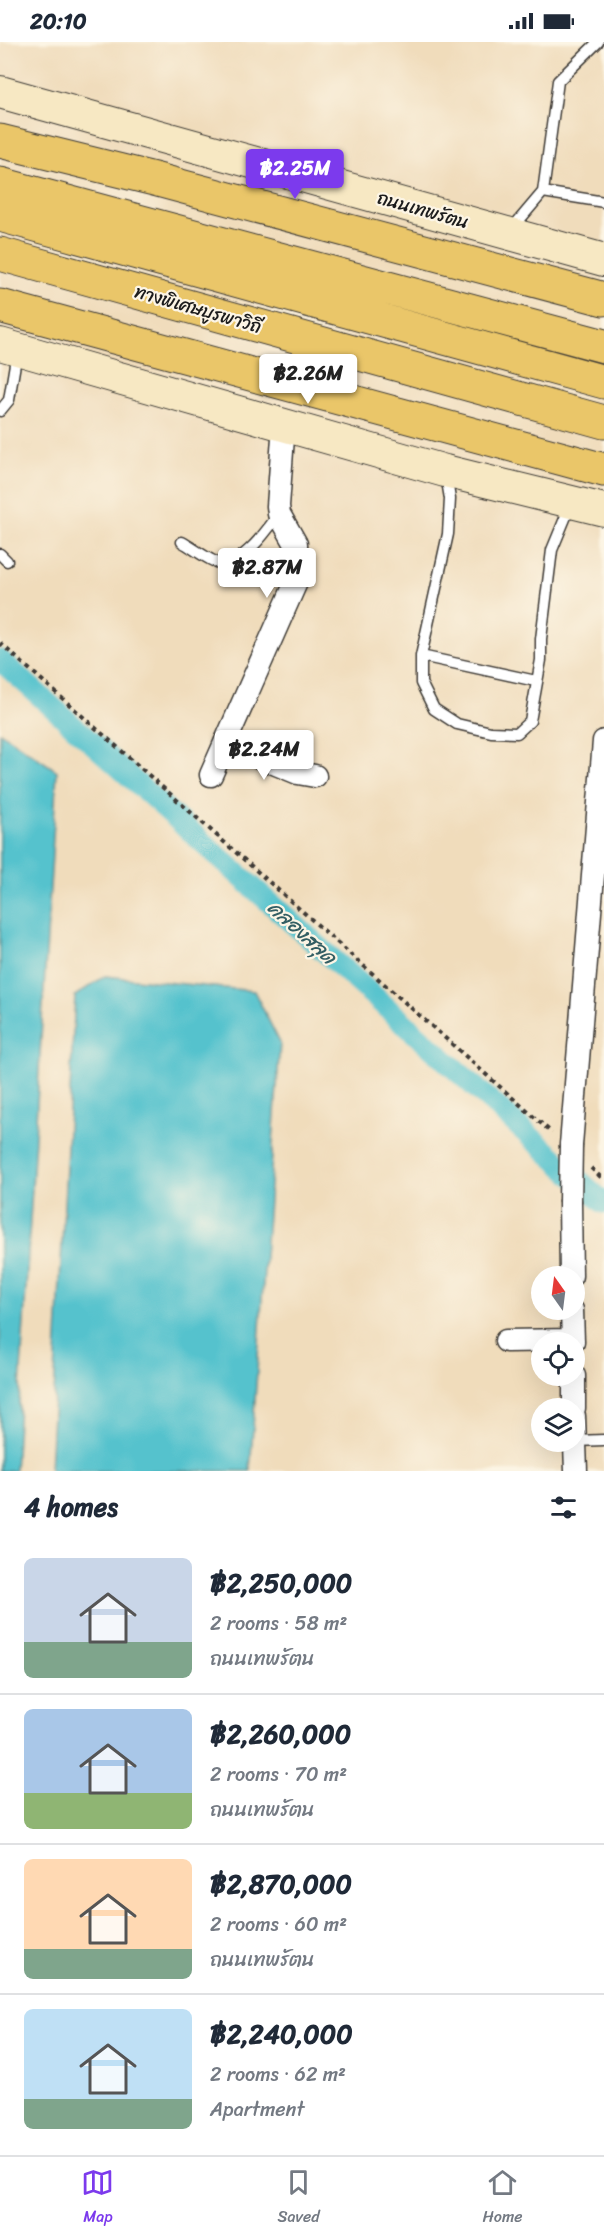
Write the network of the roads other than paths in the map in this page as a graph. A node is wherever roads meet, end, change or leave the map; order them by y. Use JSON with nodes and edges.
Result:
{"nodes":[{"id":1,"x":598,"y":42,"type":"edge"},
{"id":2,"x":0,"y":92,"type":"edge"},
{"id":3,"x":0,"y":141,"type":"edge"},
{"id":4,"x":0,"y":184,"type":"edge"},
{"id":5,"x":543,"y":192,"type":"junction"},
{"id":6,"x":604,"y":202,"type":"edge"},
{"id":7,"x":0,"y":215,"type":"edge"},
{"id":8,"x":508,"y":233,"type":"junction"},
{"id":9,"x":0,"y":254,"type":"edge"},
{"id":10,"x":604,"y":260,"type":"edge"},
{"id":11,"x":0,"y":277,"type":"edge"},
{"id":12,"x":604,"y":299,"type":"edge"},
{"id":13,"x":0,"y":306,"type":"edge"},
{"id":14,"x":604,"y":346,"type":"edge"},
{"id":15,"x":9,"y":347,"type":"edge"},
{"id":16,"x":604,"y":382,"type":"edge"},
{"id":17,"x":0,"y":411,"type":"edge"},
{"id":18,"x":604,"y":422,"type":"edge"},
{"id":19,"x":284,"y":424,"type":"junction"},
{"id":20,"x":604,"y":444,"type":"edge"},
{"id":21,"x":604,"y":470,"type":"edge"},
{"id":22,"x":445,"y":471,"type":"junction"},
{"id":23,"x":572,"y":501,"type":"junction"},
{"id":24,"x":604,"y":510,"type":"edge"},
{"id":25,"x":279,"y":514,"type":"junction"},
{"id":26,"x":182,"y":542,"type":"dead end"},
{"id":27,"x":421,"y":656,"type":"junction"},
{"id":28,"x":536,"y":681,"type":"junction"},
{"id":29,"x":604,"y":741,"type":"edge"},
{"id":30,"x":225,"y":742,"type":"junction"},
{"id":31,"x":211,"y":775,"type":"dead end"},
{"id":32,"x":315,"y":776,"type":"dead end"},
{"id":33,"x":571,"y":1266,"type":"edge"},
{"id":34,"x":506,"y":1341,"type":"dead end"},
{"id":35,"x":531,"y":1341,"type":"edge"},
{"id":36,"x":604,"y":1440,"type":"edge"},
{"id":37,"x":585,"y":1441,"type":"edge"},
{"id":38,"x":575,"y":1452,"type":"edge"},
{"id":39,"x":576,"y":1471,"type":"edge"}],
"edges":[{"from":1,"to":5,"type":"lane"},
{"from":2,"to":8,"type":"main road","name":"ถนนเทพรัตน"},
{"from":3,"to":12,"type":"highway"},
{"from":4,"to":14,"type":"highway"},
{"from":5,"to":6,"type":"lane"},
{"from":5,"to":8,"type":"lane"},
{"from":7,"to":16,"type":"highway","name":"ทางพิเศษบูรพาวิถี"},
{"from":8,"to":10,"type":"main road","name":"ถนนเทพรัตน"},
{"from":9,"to":18,"type":"highway","name":"ทางพิเศษบูรพาวิถี"},
{"from":11,"to":20,"type":"highway"},
{"from":13,"to":21,"type":"highway"},
{"from":15,"to":17,"type":"lane"},
{"from":15,"to":19,"type":"main road"},
{"from":19,"to":22,"type":"main road"},
{"from":19,"to":25,"type":"street"},
{"from":22,"to":23,"type":"main road"},
{"from":22,"to":27,"type":"lane"},
{"from":23,"to":24,"type":"main road"},
{"from":23,"to":28,"type":"lane"},
{"from":25,"to":26,"type":"lane"},
{"from":25,"to":30,"type":"street"},
{"from":27,"to":28,"type":"lane"},
{"from":27,"to":28,"type":"lane"},
{"from":29,"to":33,"type":"street","bridge":true},
{"from":30,"to":31,"type":"street"},
{"from":30,"to":32,"type":"street"},
{"from":34,"to":35,"type":"street"},
{"from":36,"to":37,"type":"lane"},
{"from":38,"to":39,"type":"street"}]}
